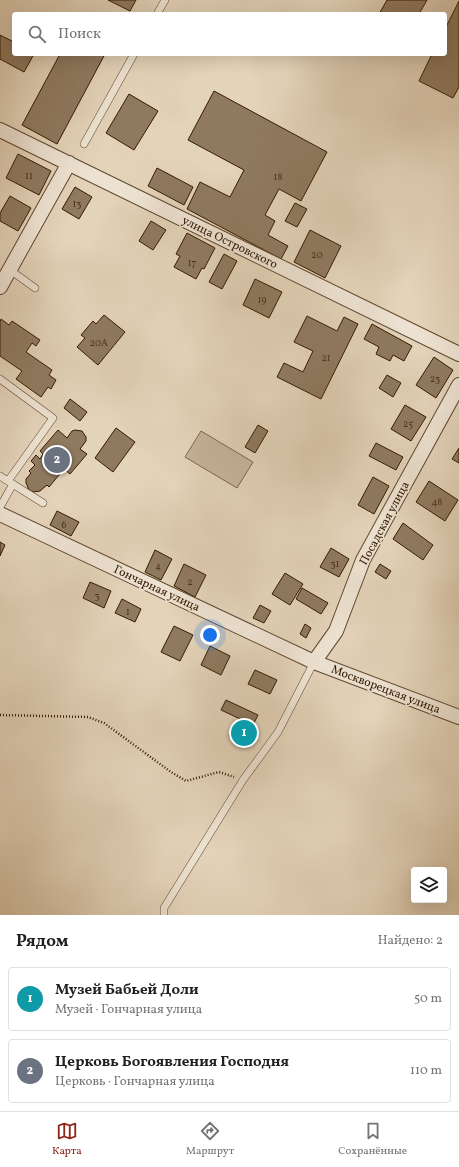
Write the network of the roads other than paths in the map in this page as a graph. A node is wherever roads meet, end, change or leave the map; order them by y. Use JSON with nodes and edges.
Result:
{"nodes":[{"id":1,"x":165,"y":0,"type":"edge"},
{"id":2,"x":158,"y":12,"type":"edge"},
{"id":3,"x":133,"y":56,"type":"edge"},
{"id":4,"x":0,"y":130,"type":"edge"},
{"id":5,"x":84,"y":144,"type":"dead end"},
{"id":6,"x":69,"y":163,"type":"junction"},
{"id":7,"x":10,"y":270,"type":"junction"},
{"id":8,"x":0,"y":287,"type":"edge"},
{"id":9,"x":35,"y":288,"type":"dead end"},
{"id":10,"x":459,"y":354,"type":"edge"},
{"id":11,"x":0,"y":379,"type":"edge"},
{"id":12,"x":459,"y":385,"type":"edge"},
{"id":13,"x":0,"y":476,"type":"edge"},
{"id":14,"x":11,"y":482,"type":"junction"},
{"id":15,"x":43,"y":503,"type":"dead end"},
{"id":16,"x":0,"y":507,"type":"edge"},
{"id":17,"x":0,"y":514,"type":"edge"},
{"id":18,"x":314,"y":662,"type":"junction"},
{"id":19,"x":459,"y":717,"type":"edge"},
{"id":20,"x":164,"y":915,"type":"edge"}],
"edges":[{"from":1,"to":2,"type":"lane"},
{"from":3,"to":5,"type":"lane"},
{"from":4,"to":6,"type":"street","name":"улица Островского"},
{"from":6,"to":7,"type":"street"},
{"from":6,"to":10,"type":"street","name":"улица Островского"},
{"from":7,"to":8,"type":"street"},
{"from":7,"to":9,"type":"lane"},
{"from":11,"to":14,"type":"lane"},
{"from":12,"to":18,"type":"street","name":"Посадская улица"},
{"from":13,"to":14,"type":"lane"},
{"from":14,"to":15,"type":"lane"},
{"from":14,"to":16,"type":"lane"},
{"from":17,"to":18,"type":"street","name":"Гончарная улица"},
{"from":18,"to":19,"type":"street","name":"Москворецкая улица"},
{"from":18,"to":20,"type":"lane"}]}
